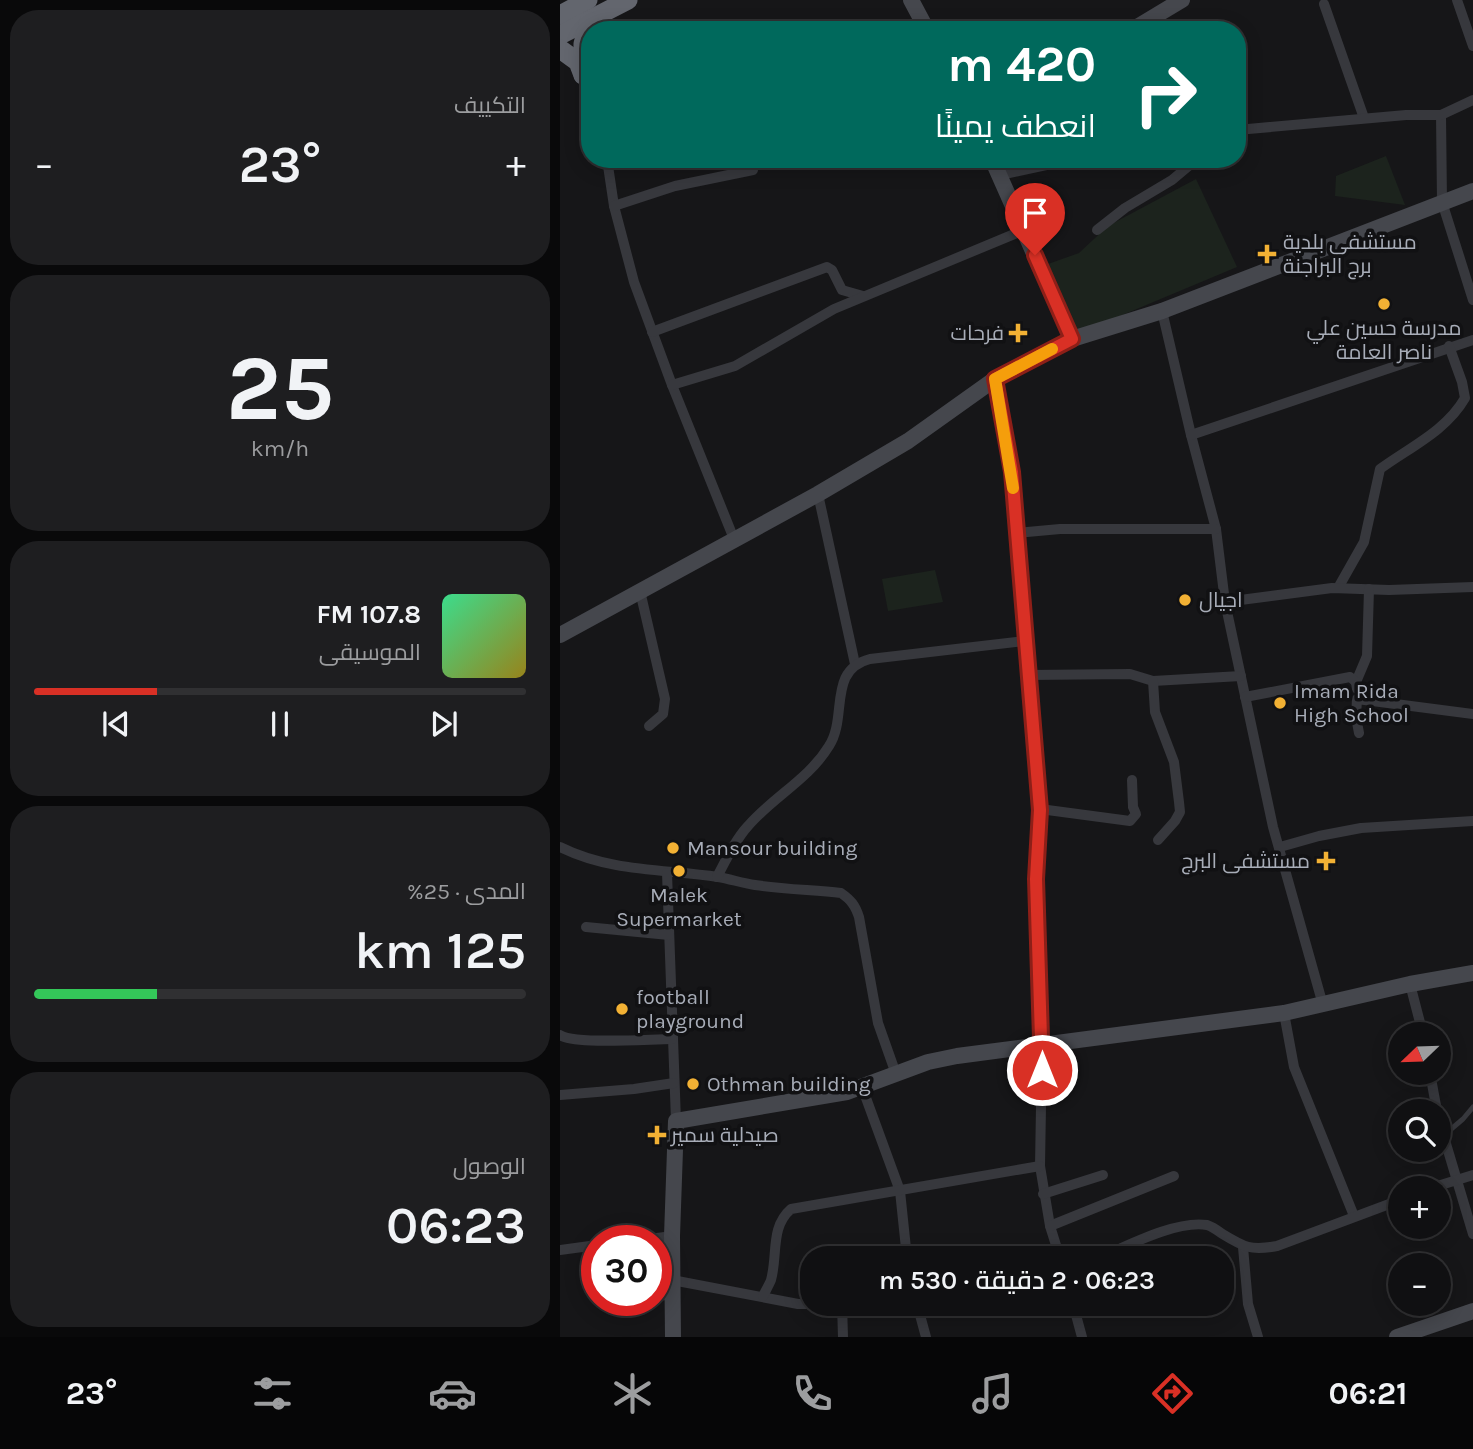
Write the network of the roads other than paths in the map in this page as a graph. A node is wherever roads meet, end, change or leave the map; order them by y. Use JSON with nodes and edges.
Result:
{"nodes":[{"id":1,"x":588,"y":0,"type":"edge"},
{"id":2,"x":628,"y":0,"type":"edge"},
{"id":3,"x":911,"y":0,"type":"edge"},
{"id":4,"x":1182,"y":0,"type":"edge"},
{"id":5,"x":1457,"y":0,"type":"edge"},
{"id":6,"x":1324,"y":4,"type":"dead end"},
{"id":7,"x":1164,"y":5,"type":"edge"},
{"id":8,"x":560,"y":15,"type":"edge"},
{"id":9,"x":589,"y":21,"type":"edge"},
{"id":10,"x":923,"y":21,"type":"edge"},
{"id":11,"x":1144,"y":21,"type":"edge"},
{"id":12,"x":581,"y":25,"type":"edge"},
{"id":13,"x":560,"y":35,"type":"edge"},
{"id":14,"x":1473,"y":46,"type":"edge"},
{"id":15,"x":560,"y":49,"type":"edge"},
{"id":16,"x":581,"y":70,"type":"edge"},
{"id":17,"x":1473,"y":100,"type":"edge"},
{"id":18,"x":1441,"y":115,"type":"junction"},
{"id":19,"x":1364,"y":118,"type":"junction"},
{"id":20,"x":1246,"y":129,"type":"edge"},
{"id":21,"x":608,"y":168,"type":"edge"},
{"id":22,"x":996,"y":168,"type":"edge"},
{"id":23,"x":1032,"y":168,"type":"edge"},
{"id":24,"x":1186,"y":168,"type":"edge"},
{"id":25,"x":754,"y":170,"type":"dead end"},
{"id":26,"x":1000,"y":175,"type":"junction"},
{"id":27,"x":1473,"y":191,"type":"edge"},
{"id":28,"x":1442,"y":202,"type":"junction"},
{"id":29,"x":614,"y":206,"type":"junction"},
{"id":30,"x":1024,"y":230,"type":"junction"},
{"id":31,"x":1097,"y":230,"type":"dead end"},
{"id":32,"x":863,"y":296,"type":"junction"},
{"id":33,"x":1473,"y":300,"type":"edge"},
{"id":34,"x":1161,"y":311,"type":"junction"},
{"id":35,"x":652,"y":332,"type":"junction"},
{"id":36,"x":1072,"y":339,"type":"junction"},
{"id":37,"x":1473,"y":340,"type":"edge"},
{"id":38,"x":1449,"y":346,"type":"junction"},
{"id":39,"x":995,"y":379,"type":"junction"},
{"id":40,"x":671,"y":385,"type":"junction"},
{"id":41,"x":1191,"y":435,"type":"junction"},
{"id":42,"x":818,"y":494,"type":"junction"},
{"id":43,"x":1216,"y":529,"type":"junction"},
{"id":44,"x":1016,"y":533,"type":"junction"},
{"id":45,"x":734,"y":539,"type":"junction"},
{"id":46,"x":1473,"y":587,"type":"edge"},
{"id":47,"x":1338,"y":588,"type":"junction"},
{"id":48,"x":1369,"y":589,"type":"junction"},
{"id":49,"x":640,"y":591,"type":"junction"},
{"id":50,"x":1225,"y":603,"type":"junction"},
{"id":51,"x":560,"y":635,"type":"edge"},
{"id":52,"x":1025,"y":641,"type":"junction"},
{"id":53,"x":855,"y":664,"type":"junction"},
{"id":54,"x":1028,"y":675,"type":"junction"},
{"id":55,"x":1241,"y":676,"type":"junction"},
{"id":56,"x":1153,"y":681,"type":"junction"},
{"id":57,"x":1356,"y":682,"type":"junction"},
{"id":58,"x":1245,"y":697,"type":"junction"},
{"id":59,"x":1357,"y":699,"type":"junction"},
{"id":60,"x":1473,"y":714,"type":"edge"},
{"id":61,"x":649,"y":726,"type":"dead end"},
{"id":62,"x":1359,"y":733,"type":"dead end"},
{"id":63,"x":1132,"y":780,"type":"dead end"},
{"id":64,"x":1040,"y":810,"type":"junction"},
{"id":65,"x":1473,"y":821,"type":"edge"},
{"id":66,"x":1158,"y":840,"type":"dead end"},
{"id":67,"x":560,"y":847,"type":"edge"},
{"id":68,"x":1280,"y":848,"type":"junction"},
{"id":69,"x":667,"y":873,"type":"junction"},
{"id":70,"x":717,"y":877,"type":"junction"},
{"id":71,"x":586,"y":927,"type":"dead end"},
{"id":72,"x":669,"y":935,"type":"junction"},
{"id":73,"x":1473,"y":973,"type":"edge"},
{"id":74,"x":1410,"y":984,"type":"junction"},
{"id":75,"x":1323,"y":1006,"type":"junction"},
{"id":76,"x":1284,"y":1013,"type":"junction"},
{"id":77,"x":1420,"y":1022,"type":"edge"},
{"id":78,"x":560,"y":1035,"type":"edge"},
{"id":79,"x":672,"y":1039,"type":"junction"},
{"id":80,"x":1042,"y":1046,"type":"junction"},
{"id":81,"x":896,"y":1074,"type":"junction"},
{"id":82,"x":674,"y":1083,"type":"junction"},
{"id":83,"x":862,"y":1087,"type":"junction"},
{"id":84,"x":560,"y":1095,"type":"edge"},
{"id":85,"x":1473,"y":1107,"type":"edge"},
{"id":86,"x":676,"y":1121,"type":"junction"},
{"id":87,"x":1451,"y":1129,"type":"edge"},
{"id":88,"x":1451,"y":1162,"type":"edge"},
{"id":89,"x":1040,"y":1166,"type":"junction"},
{"id":90,"x":1103,"y":1175,"type":"dead end"},
{"id":91,"x":1473,"y":1175,"type":"edge"},
{"id":92,"x":1174,"y":1176,"type":"dead end"},
{"id":93,"x":1456,"y":1179,"type":"junction"},
{"id":94,"x":1451,"y":1181,"type":"edge"},
{"id":95,"x":900,"y":1191,"type":"junction"},
{"id":96,"x":1044,"y":1194,"type":"junction"},
{"id":97,"x":1388,"y":1204,"type":"edge"},
{"id":98,"x":1354,"y":1216,"type":"junction"},
{"id":99,"x":1050,"y":1226,"type":"junction"},
{"id":100,"x":1473,"y":1234,"type":"edge"},
{"id":101,"x":672,"y":1236,"type":"edge"},
{"id":102,"x":906,"y":1246,"type":"edge"},
{"id":103,"x":1056,"y":1246,"type":"edge"},
{"id":104,"x":1130,"y":1246,"type":"edge"},
{"id":105,"x":581,"y":1247,"type":"edge"},
{"id":106,"x":1243,"y":1247,"type":"junction"},
{"id":107,"x":560,"y":1250,"type":"edge"},
{"id":108,"x":672,"y":1280,"type":"edge"},
{"id":109,"x":763,"y":1296,"type":"junction"},
{"id":110,"x":800,"y":1304,"type":"edge"},
{"id":111,"x":1473,"y":1311,"type":"edge"},
{"id":112,"x":668,"y":1316,"type":"edge"},
{"id":113,"x":842,"y":1316,"type":"edge"},
{"id":114,"x":920,"y":1316,"type":"edge"},
{"id":115,"x":1076,"y":1316,"type":"edge"},
{"id":116,"x":673,"y":1337,"type":"edge"},
{"id":117,"x":844,"y":1337,"type":"edge"},
{"id":118,"x":926,"y":1337,"type":"edge"},
{"id":119,"x":1082,"y":1337,"type":"edge"},
{"id":120,"x":1258,"y":1337,"type":"edge"},
{"id":121,"x":1397,"y":1337,"type":"edge"}],
"edges":[{"from":1,"to":8,"type":"highway"},
{"from":2,"to":9,"type":"highway"},
{"from":3,"to":10,"type":"street"},
{"from":4,"to":7,"type":"street"},
{"from":5,"to":14,"type":"street"},
{"from":6,"to":19,"type":"street"},
{"from":7,"to":11,"type":"street"},
{"from":12,"to":13,"type":"highway"},
{"from":15,"to":16,"type":"highway"},
{"from":17,"to":18,"type":"street"},
{"from":18,"to":19,"type":"street"},
{"from":18,"to":28,"type":"street"},
{"from":19,"to":20,"type":"street"},
{"from":21,"to":29,"type":"street"},
{"from":22,"to":26,"type":"street"},
{"from":23,"to":26,"type":"street"},
{"from":24,"to":31,"type":"street"},
{"from":25,"to":29,"type":"street"},
{"from":26,"to":30,"type":"street"},
{"from":27,"to":28,"type":"street"},
{"from":28,"to":33,"type":"street"},
{"from":28,"to":34,"type":"street"},
{"from":29,"to":35,"type":"street"},
{"from":30,"to":32,"type":"street"},
{"from":30,"to":36,"type":"street"},
{"from":32,"to":35,"type":"street"},
{"from":32,"to":40,"type":"street"},
{"from":34,"to":36,"type":"street"},
{"from":34,"to":41,"type":"street"},
{"from":35,"to":40,"type":"street"},
{"from":36,"to":39,"type":"street"},
{"from":37,"to":38,"type":"street"},
{"from":38,"to":41,"type":"street"},
{"from":38,"to":47,"type":"street"},
{"from":39,"to":42,"type":"street"},
{"from":39,"to":44,"type":"street"},
{"from":40,"to":45,"type":"street"},
{"from":41,"to":43,"type":"street"},
{"from":42,"to":45,"type":"street"},
{"from":42,"to":53,"type":"street"},
{"from":43,"to":44,"type":"street"},
{"from":43,"to":50,"type":"street"},
{"from":44,"to":52,"type":"street"},
{"from":45,"to":49,"type":"street"},
{"from":46,"to":48,"type":"street"},
{"from":47,"to":48,"type":"street"},
{"from":47,"to":50,"type":"street"},
{"from":48,"to":57,"type":"street"},
{"from":49,"to":51,"type":"street"},
{"from":49,"to":61,"type":"street"},
{"from":50,"to":55,"type":"street"},
{"from":52,"to":53,"type":"street"},
{"from":52,"to":54,"type":"street"},
{"from":53,"to":70,"type":"street"},
{"from":54,"to":56,"type":"street"},
{"from":54,"to":64,"type":"street"},
{"from":55,"to":56,"type":"street"},
{"from":55,"to":58,"type":"street"},
{"from":56,"to":66,"type":"street"},
{"from":57,"to":58,"type":"street"},
{"from":57,"to":59,"type":"street"},
{"from":58,"to":68,"type":"street"},
{"from":59,"to":60,"type":"street"},
{"from":59,"to":62,"type":"street"},
{"from":63,"to":64,"type":"street"},
{"from":64,"to":80,"type":"street"},
{"from":65,"to":68,"type":"street"},
{"from":67,"to":69,"type":"street"},
{"from":68,"to":75,"type":"street"},
{"from":69,"to":70,"type":"street"},
{"from":69,"to":72,"type":"street"},
{"from":70,"to":81,"type":"street"},
{"from":71,"to":72,"type":"street"},
{"from":72,"to":79,"type":"street"},
{"from":73,"to":74,"type":"street"},
{"from":74,"to":75,"type":"street"},
{"from":74,"to":77,"type":"street"},
{"from":75,"to":76,"type":"street"},
{"from":76,"to":80,"type":"street"},
{"from":76,"to":98,"type":"street"},
{"from":78,"to":79,"type":"street"},
{"from":79,"to":82,"type":"street"},
{"from":80,"to":81,"type":"street"},
{"from":80,"to":89,"type":"street"},
{"from":81,"to":83,"type":"street"},
{"from":82,"to":84,"type":"street"},
{"from":82,"to":86,"type":"street"},
{"from":83,"to":86,"type":"street"},
{"from":83,"to":95,"type":"street"},
{"from":85,"to":87,"type":"lane"},
{"from":86,"to":101,"type":"street"},
{"from":88,"to":93,"type":"street"},
{"from":89,"to":95,"type":"street"},
{"from":89,"to":96,"type":"street"},
{"from":90,"to":96,"type":"street"},
{"from":91,"to":93,"type":"street"},
{"from":92,"to":99,"type":"street"},
{"from":93,"to":94,"type":"street"},
{"from":93,"to":100,"type":"street"},
{"from":95,"to":102,"type":"street"},
{"from":95,"to":109,"type":"street"},
{"from":96,"to":99,"type":"street"},
{"from":97,"to":98,"type":"street"},
{"from":98,"to":106,"type":"street"},
{"from":99,"to":103,"type":"street"},
{"from":104,"to":106,"type":"street"},
{"from":105,"to":107,"type":"street"},
{"from":106,"to":120,"type":"street"},
{"from":108,"to":109,"type":"street"},
{"from":109,"to":110,"type":"street"},
{"from":111,"to":121,"type":"street"},
{"from":112,"to":116,"type":"street"},
{"from":113,"to":117,"type":"street"},
{"from":114,"to":118,"type":"street"},
{"from":115,"to":119,"type":"street"}]}
